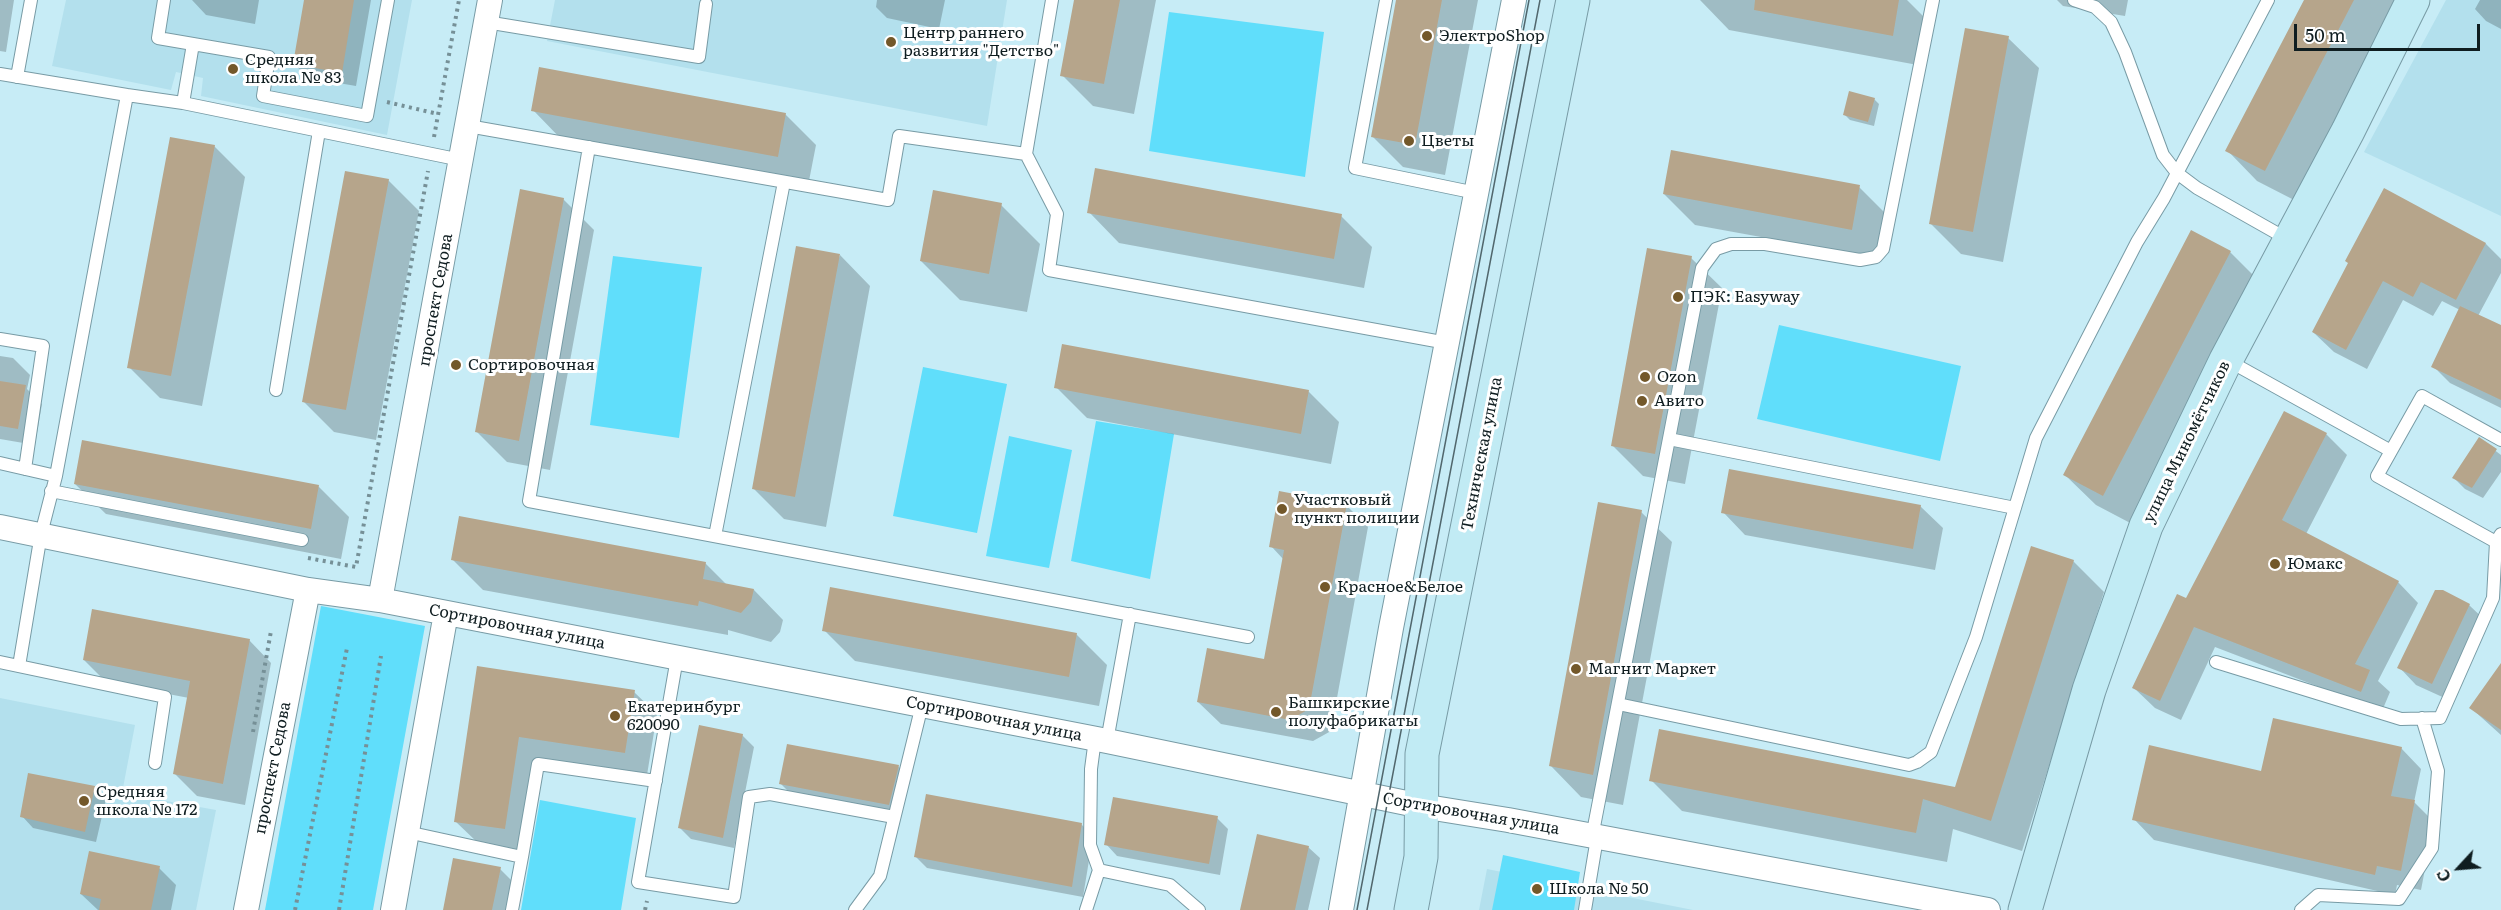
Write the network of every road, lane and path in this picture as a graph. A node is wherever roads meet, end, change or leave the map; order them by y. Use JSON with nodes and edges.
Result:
{"nodes":[{"id":1,"x":32,"y":0,"type":"edge"},
{"id":2,"x":164,"y":0,"type":"edge"},
{"id":3,"x":388,"y":0,"type":"edge"},
{"id":4,"x":459,"y":0,"type":"edge"},
{"id":5,"x":1052,"y":0,"type":"edge"},
{"id":6,"x":1386,"y":0,"type":"edge"},
{"id":7,"x":1514,"y":0,"type":"edge"},
{"id":8,"x":1573,"y":0,"type":"edge"},
{"id":9,"x":1933,"y":0,"type":"edge"},
{"id":10,"x":2074,"y":0,"type":"edge"},
{"id":11,"x":2268,"y":0,"type":"edge"},
{"id":12,"x":2413,"y":0,"type":"edge"},
{"id":13,"x":706,"y":4,"type":"dead end"},
{"id":14,"x":488,"y":11,"type":"edge"},
{"id":15,"x":193,"y":44,"type":"junction"},
{"id":16,"x":0,"y":74,"type":"edge"},
{"id":17,"x":17,"y":77,"type":"junction"},
{"id":18,"x":127,"y":95,"type":"junction"},
{"id":19,"x":183,"y":103,"type":"junction"},
{"id":20,"x":468,"y":126,"type":"junction"},
{"id":21,"x":319,"y":131,"type":"junction"},
{"id":22,"x":589,"y":147,"type":"junction"},
{"id":23,"x":431,"y":154,"type":"junction"},
{"id":24,"x":1026,"y":154,"type":"junction"},
{"id":25,"x":461,"y":160,"type":"junction"},
{"id":26,"x":2176,"y":173,"type":"junction"},
{"id":27,"x":784,"y":182,"type":"junction"},
{"id":28,"x":1476,"y":193,"type":"junction"},
{"id":29,"x":2290,"y":240,"type":"junction"},
{"id":30,"x":0,"y":339,"type":"edge"},
{"id":31,"x":1447,"y":343,"type":"junction"},
{"id":32,"x":2226,"y":360,"type":"junction"},
{"id":33,"x":276,"y":390,"type":"dead end"},
{"id":34,"x":1669,"y":439,"type":"junction"},
{"id":35,"x":2501,"y":440,"type":"edge"},
{"id":36,"x":2391,"y":451,"type":"junction"},
{"id":37,"x":0,"y":463,"type":"edge"},
{"id":38,"x":25,"y":469,"type":"junction"},
{"id":39,"x":56,"y":476,"type":"junction"},
{"id":40,"x":51,"y":491,"type":"junction"},
{"id":41,"x":2015,"y":507,"type":"junction"},
{"id":42,"x":0,"y":527,"type":"edge"},
{"id":43,"x":41,"y":534,"type":"junction"},
{"id":44,"x":715,"y":536,"type":"junction"},
{"id":45,"x":2499,"y":538,"type":"edge"},
{"id":46,"x":302,"y":540,"type":"dead end"},
{"id":47,"x":306,"y":558,"type":"dead end"},
{"id":48,"x":308,"y":590,"type":"junction"},
{"id":49,"x":380,"y":600,"type":"junction"},
{"id":50,"x":446,"y":614,"type":"junction"},
{"id":51,"x":1130,"y":614,"type":"junction"},
{"id":52,"x":1248,"y":637,"type":"dead end"},
{"id":53,"x":347,"y":648,"type":"dead end"},
{"id":54,"x":381,"y":656,"type":"dead end"},
{"id":55,"x":677,"y":658,"type":"junction"},
{"id":56,"x":0,"y":662,"type":"edge"},
{"id":57,"x":2216,"y":662,"type":"dead end"},
{"id":58,"x":19,"y":666,"type":"junction"},
{"id":59,"x":1618,"y":704,"type":"junction"},
{"id":60,"x":922,"y":705,"type":"junction"},
{"id":61,"x":2422,"y":718,"type":"junction"},
{"id":62,"x":1101,"y":740,"type":"junction"},
{"id":63,"x":155,"y":763,"type":"dead end"},
{"id":64,"x":656,"y":781,"type":"junction"},
{"id":65,"x":1363,"y":794,"type":"junction"},
{"id":66,"x":1421,"y":806,"type":"junction"},
{"id":67,"x":894,"y":817,"type":"junction"},
{"id":68,"x":407,"y":832,"type":"junction"},
{"id":69,"x":1594,"y":837,"type":"junction"},
{"id":70,"x":522,"y":857,"type":"junction"},
{"id":71,"x":1099,"y":870,"type":"junction"},
{"id":72,"x":246,"y":910,"type":"edge"},
{"id":73,"x":295,"y":910,"type":"edge"},
{"id":74,"x":339,"y":910,"type":"edge"},
{"id":75,"x":393,"y":910,"type":"edge"},
{"id":76,"x":512,"y":910,"type":"edge"},
{"id":77,"x":855,"y":910,"type":"edge"},
{"id":78,"x":1086,"y":910,"type":"edge"},
{"id":79,"x":1199,"y":910,"type":"edge"},
{"id":80,"x":1341,"y":910,"type":"edge"},
{"id":81,"x":1412,"y":910,"type":"edge"},
{"id":82,"x":1585,"y":910,"type":"edge"},
{"id":83,"x":1988,"y":910,"type":"edge"},
{"id":84,"x":2025,"y":910,"type":"edge"},
{"id":85,"x":2301,"y":910,"type":"edge"}],
"edges":[{"from":1,"to":17,"type":"lane"},
{"from":2,"to":15,"type":"lane"},
{"from":3,"to":15,"type":"lane"},
{"from":4,"to":23,"type":"path"},
{"from":5,"to":24,"type":"lane"},
{"from":6,"to":28,"type":"lane"},
{"from":7,"to":28,"type":"street"},
{"from":8,"to":66,"type":"street","name":"Техническая улица"},
{"from":9,"to":34,"type":"lane"},
{"from":10,"to":26,"type":"lane"},
{"from":11,"to":26,"type":"lane"},
{"from":12,"to":29,"type":"street","name":"улица Миномётчиков"},
{"from":13,"to":14,"type":"lane"},
{"from":14,"to":20,"type":"street","name":"проспект Седова"},
{"from":15,"to":19,"type":"lane"},
{"from":16,"to":17,"type":"lane"},
{"from":17,"to":18,"type":"lane"},
{"from":18,"to":19,"type":"lane"},
{"from":18,"to":39,"type":"lane"},
{"from":19,"to":21,"type":"lane"},
{"from":20,"to":22,"type":"lane"},
{"from":20,"to":25,"type":"street","name":"проспект Седова"},
{"from":21,"to":23,"type":"lane"},
{"from":21,"to":33,"type":"lane"},
{"from":22,"to":27,"type":"lane"},
{"from":22,"to":44,"type":"lane"},
{"from":23,"to":25,"type":"lane"},
{"from":23,"to":47,"type":"path"},
{"from":24,"to":27,"type":"lane"},
{"from":24,"to":31,"type":"lane"},
{"from":25,"to":49,"type":"street","name":"проспект Седова"},
{"from":26,"to":29,"type":"lane"},
{"from":26,"to":41,"type":"lane"},
{"from":27,"to":44,"type":"lane"},
{"from":28,"to":31,"type":"street"},
{"from":29,"to":32,"type":"street","name":"улица Миномётчиков"},
{"from":30,"to":38,"type":"lane"},
{"from":31,"to":65,"type":"street"},
{"from":32,"to":36,"type":"lane"},
{"from":32,"to":84,"type":"street","name":"улица Миномётчиков"},
{"from":34,"to":41,"type":"lane"},
{"from":34,"to":59,"type":"lane"},
{"from":35,"to":36,"type":"lane"},
{"from":36,"to":45,"type":"lane"},
{"from":37,"to":38,"type":"lane"},
{"from":38,"to":39,"type":"lane"},
{"from":39,"to":40,"type":"lane"},
{"from":40,"to":43,"type":"lane"},
{"from":40,"to":46,"type":"lane"},
{"from":41,"to":59,"type":"lane"},
{"from":42,"to":43,"type":"street","name":"Сортировочная улица"},
{"from":43,"to":48,"type":"street","name":"Сортировочная улица"},
{"from":43,"to":58,"type":"lane"},
{"from":44,"to":51,"type":"lane"},
{"from":45,"to":61,"type":"lane"},
{"from":48,"to":49,"type":"street","name":"Сортировочная улица"},
{"from":48,"to":72,"type":"street","name":"проспект Седова"},
{"from":49,"to":50,"type":"street","name":"Сортировочная улица"},
{"from":50,"to":55,"type":"street","name":"Сортировочная улица"},
{"from":50,"to":68,"type":"street"},
{"from":51,"to":52,"type":"lane"},
{"from":51,"to":62,"type":"lane"},
{"from":53,"to":73,"type":"path"},
{"from":54,"to":74,"type":"path"},
{"from":55,"to":60,"type":"street","name":"Сортировочная улица"},
{"from":55,"to":64,"type":"lane"},
{"from":56,"to":58,"type":"lane"},
{"from":57,"to":61,"type":"lane"},
{"from":58,"to":63,"type":"lane"},
{"from":59,"to":69,"type":"lane"},
{"from":60,"to":62,"type":"street","name":"Сортировочная улица"},
{"from":60,"to":67,"type":"lane"},
{"from":61,"to":85,"type":"lane"},
{"from":62,"to":65,"type":"street","name":"Сортировочная улица"},
{"from":62,"to":71,"type":"lane"},
{"from":64,"to":67,"type":"lane"},
{"from":64,"to":70,"type":"lane"},
{"from":65,"to":66,"type":"street","name":"Сортировочная улица"},
{"from":65,"to":80,"type":"street"},
{"from":66,"to":69,"type":"street","name":"Сортировочная улица"},
{"from":66,"to":81,"type":"street","name":"Техническая улица"},
{"from":67,"to":77,"type":"lane"},
{"from":68,"to":70,"type":"lane"},
{"from":68,"to":75,"type":"street"},
{"from":69,"to":82,"type":"lane"},
{"from":69,"to":83,"type":"street","name":"Сортировочная улица"},
{"from":70,"to":76,"type":"lane"},
{"from":71,"to":78,"type":"lane"},
{"from":71,"to":79,"type":"lane"}]}
